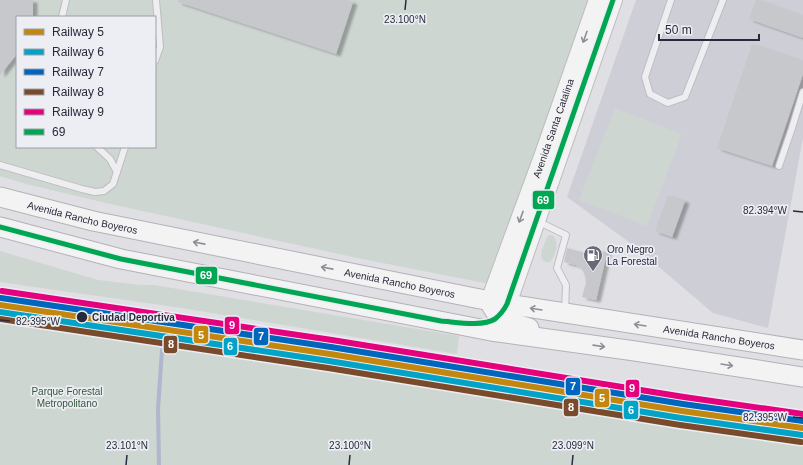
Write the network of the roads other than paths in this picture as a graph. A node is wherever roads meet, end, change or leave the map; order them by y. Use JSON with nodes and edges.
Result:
{"nodes":[{"id":1,"x":66,"y":0,"type":"edge"},
{"id":2,"x":156,"y":0,"type":"edge"},
{"id":3,"x":598,"y":0,"type":"edge"},
{"id":4,"x":613,"y":0,"type":"edge"},
{"id":5,"x":671,"y":0,"type":"edge"},
{"id":6,"x":723,"y":0,"type":"edge"},
{"id":7,"x":62,"y":16,"type":"edge"},
{"id":8,"x":156,"y":58,"type":"edge"},
{"id":9,"x":803,"y":92,"type":"edge"},
{"id":10,"x":99,"y":148,"type":"edge"},
{"id":11,"x":125,"y":148,"type":"edge"},
{"id":12,"x":0,"y":166,"type":"edge"},
{"id":13,"x":779,"y":166,"type":"dead end"},
{"id":14,"x":117,"y":172,"type":"junction"},
{"id":15,"x":0,"y":196,"type":"edge"},
{"id":16,"x":536,"y":220,"type":"junction"},
{"id":17,"x":0,"y":227,"type":"edge"},
{"id":18,"x":493,"y":302,"type":"junction"},
{"id":19,"x":565,"y":313,"type":"junction"},
{"id":20,"x":441,"y":321,"type":"junction"},
{"id":21,"x":560,"y":340,"type":"junction"},
{"id":22,"x":803,"y":350,"type":"edge"},
{"id":23,"x":803,"y":377,"type":"edge"}],
"edges":[{"from":1,"to":7,"type":"lane"},
{"from":2,"to":8,"type":"lane"},
{"from":3,"to":18,"type":"main road","name":"Avenida Santa Catalina","one_way":true},
{"from":4,"to":16,"type":"main road","name":"Avenida Santa Catalina"},
{"from":5,"to":6,"type":"lane"},
{"from":9,"to":13,"type":"lane"},
{"from":10,"to":14,"type":"lane"},
{"from":11,"to":14,"type":"lane"},
{"from":12,"to":14,"type":"lane"},
{"from":18,"to":15,"type":"highway","name":"Avenida Rancho Boyeros","one_way":true},
{"from":16,"to":18,"type":"main road","name":"Avenida Santa Catalina"},
{"from":16,"to":19,"type":"lane"},
{"from":17,"to":20,"type":"highway"},
{"from":19,"to":18,"type":"highway","name":"Avenida Rancho Boyeros","one_way":true},
{"from":18,"to":20,"type":"highway"},
{"from":18,"to":21,"type":"highway"},
{"from":22,"to":19,"type":"highway","name":"Avenida Rancho Boyeros","one_way":true},
{"from":20,"to":21,"type":"highway"},
{"from":21,"to":23,"type":"highway","one_way":true}]}
